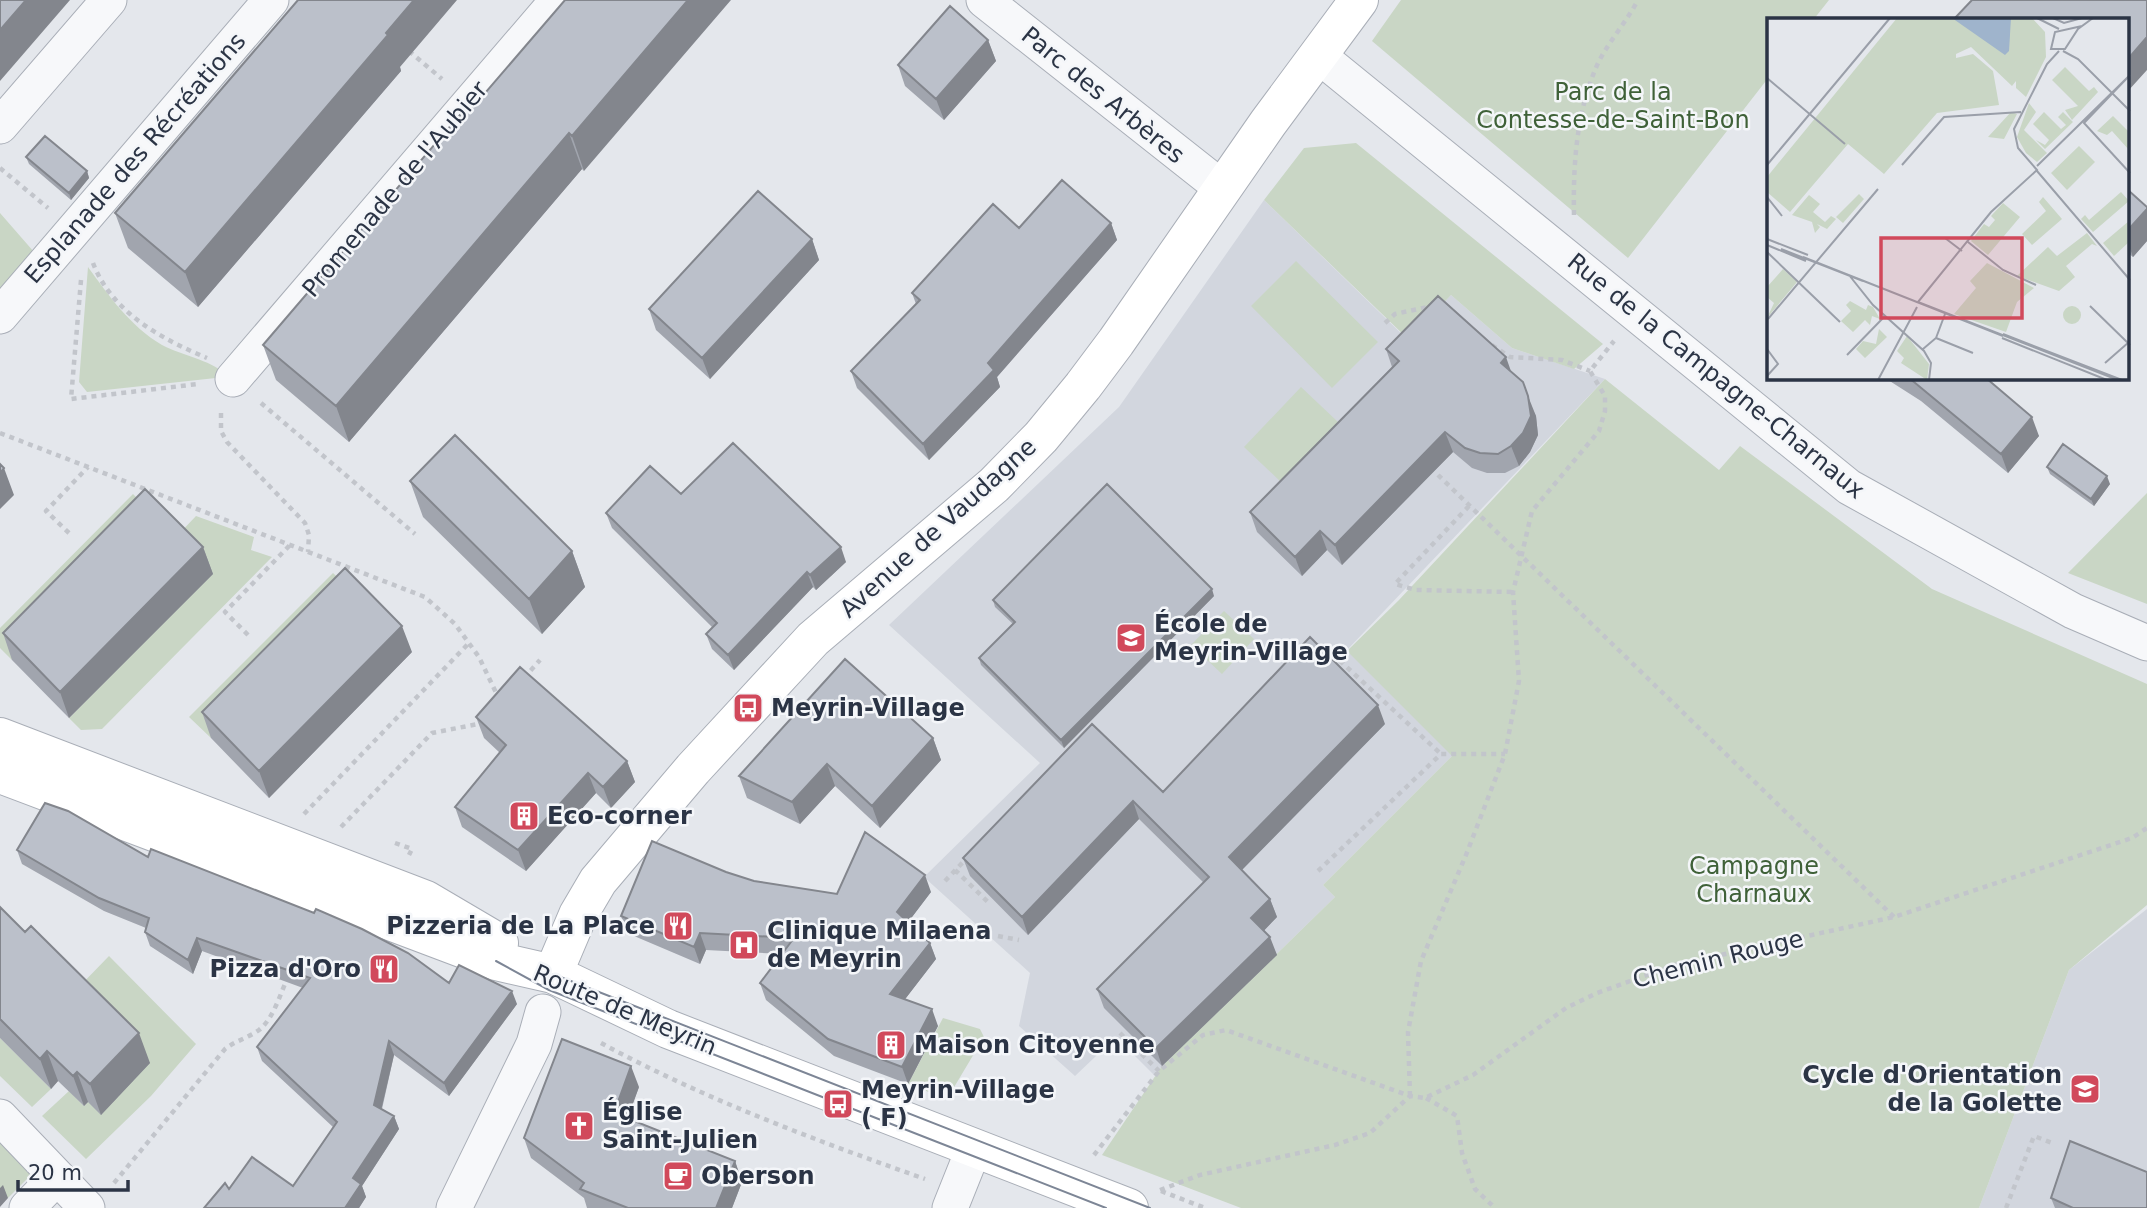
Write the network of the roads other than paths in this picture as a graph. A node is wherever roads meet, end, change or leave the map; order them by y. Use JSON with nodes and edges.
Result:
{"nodes":[{"id":1,"x":108,"y":0,"type":"edge"},
{"id":2,"x":271,"y":0,"type":"edge"},
{"id":3,"x":558,"y":0,"type":"edge"},
{"id":4,"x":984,"y":0,"type":"edge"},
{"id":5,"x":1359,"y":0,"type":"edge"},
{"id":6,"x":1319,"y":56,"type":"junction"},
{"id":7,"x":0,"y":126,"type":"edge"},
{"id":8,"x":1222,"y":188,"type":"junction"},
{"id":9,"x":0,"y":316,"type":"edge"},
{"id":10,"x":233,"y":379,"type":"road end"},
{"id":11,"x":2147,"y":643,"type":"edge"},
{"id":12,"x":0,"y":737,"type":"edge"},
{"id":13,"x":0,"y":774,"type":"edge"},
{"id":14,"x":553,"y":974,"type":"junction"},
{"id":15,"x":538,"y":1028,"type":"dead end"},
{"id":16,"x":0,"y":1117,"type":"edge"},
{"id":17,"x":974,"y":1148,"type":"junction"},
{"id":18,"x":57,"y":1177,"type":"junction"},
{"id":19,"x":99,"y":1197,"type":"edge"},
{"id":20,"x":954,"y":1199,"type":"edge"},
{"id":21,"x":1144,"y":1199,"type":"edge"},
{"id":22,"x":27,"y":1208,"type":"edge"},
{"id":23,"x":454,"y":1208,"type":"edge"}],
"edges":[{"from":1,"to":7,"type":"street"},
{"from":2,"to":9,"type":"street","name":"Esplanade des Récréations"},
{"from":3,"to":10,"type":"street","name":"Promenade de l'Aubier"},
{"from":4,"to":8,"type":"street","name":"Parc des Arbères"},
{"from":5,"to":6,"type":"street","name":"Avenue de Vaudagne"},
{"from":6,"to":8,"type":"street","name":"Avenue de Vaudagne"},
{"from":6,"to":11,"type":"street","name":"Rue de la Campagne-Charnaux"},
{"from":8,"to":14,"type":"street","name":"Avenue de Vaudagne"},
{"from":12,"to":14,"type":"street"},
{"from":13,"to":14,"type":"street","name":"Route de Meyrin"},
{"from":14,"to":17,"type":"street","name":"Route de Meyrin"},
{"from":15,"to":23,"type":"street"},
{"from":16,"to":18,"type":"street"},
{"from":17,"to":20,"type":"street"},
{"from":17,"to":21,"type":"street","name":"Route de Meyrin"},
{"from":18,"to":19,"type":"street"},
{"from":18,"to":22,"type":"street"}]}
